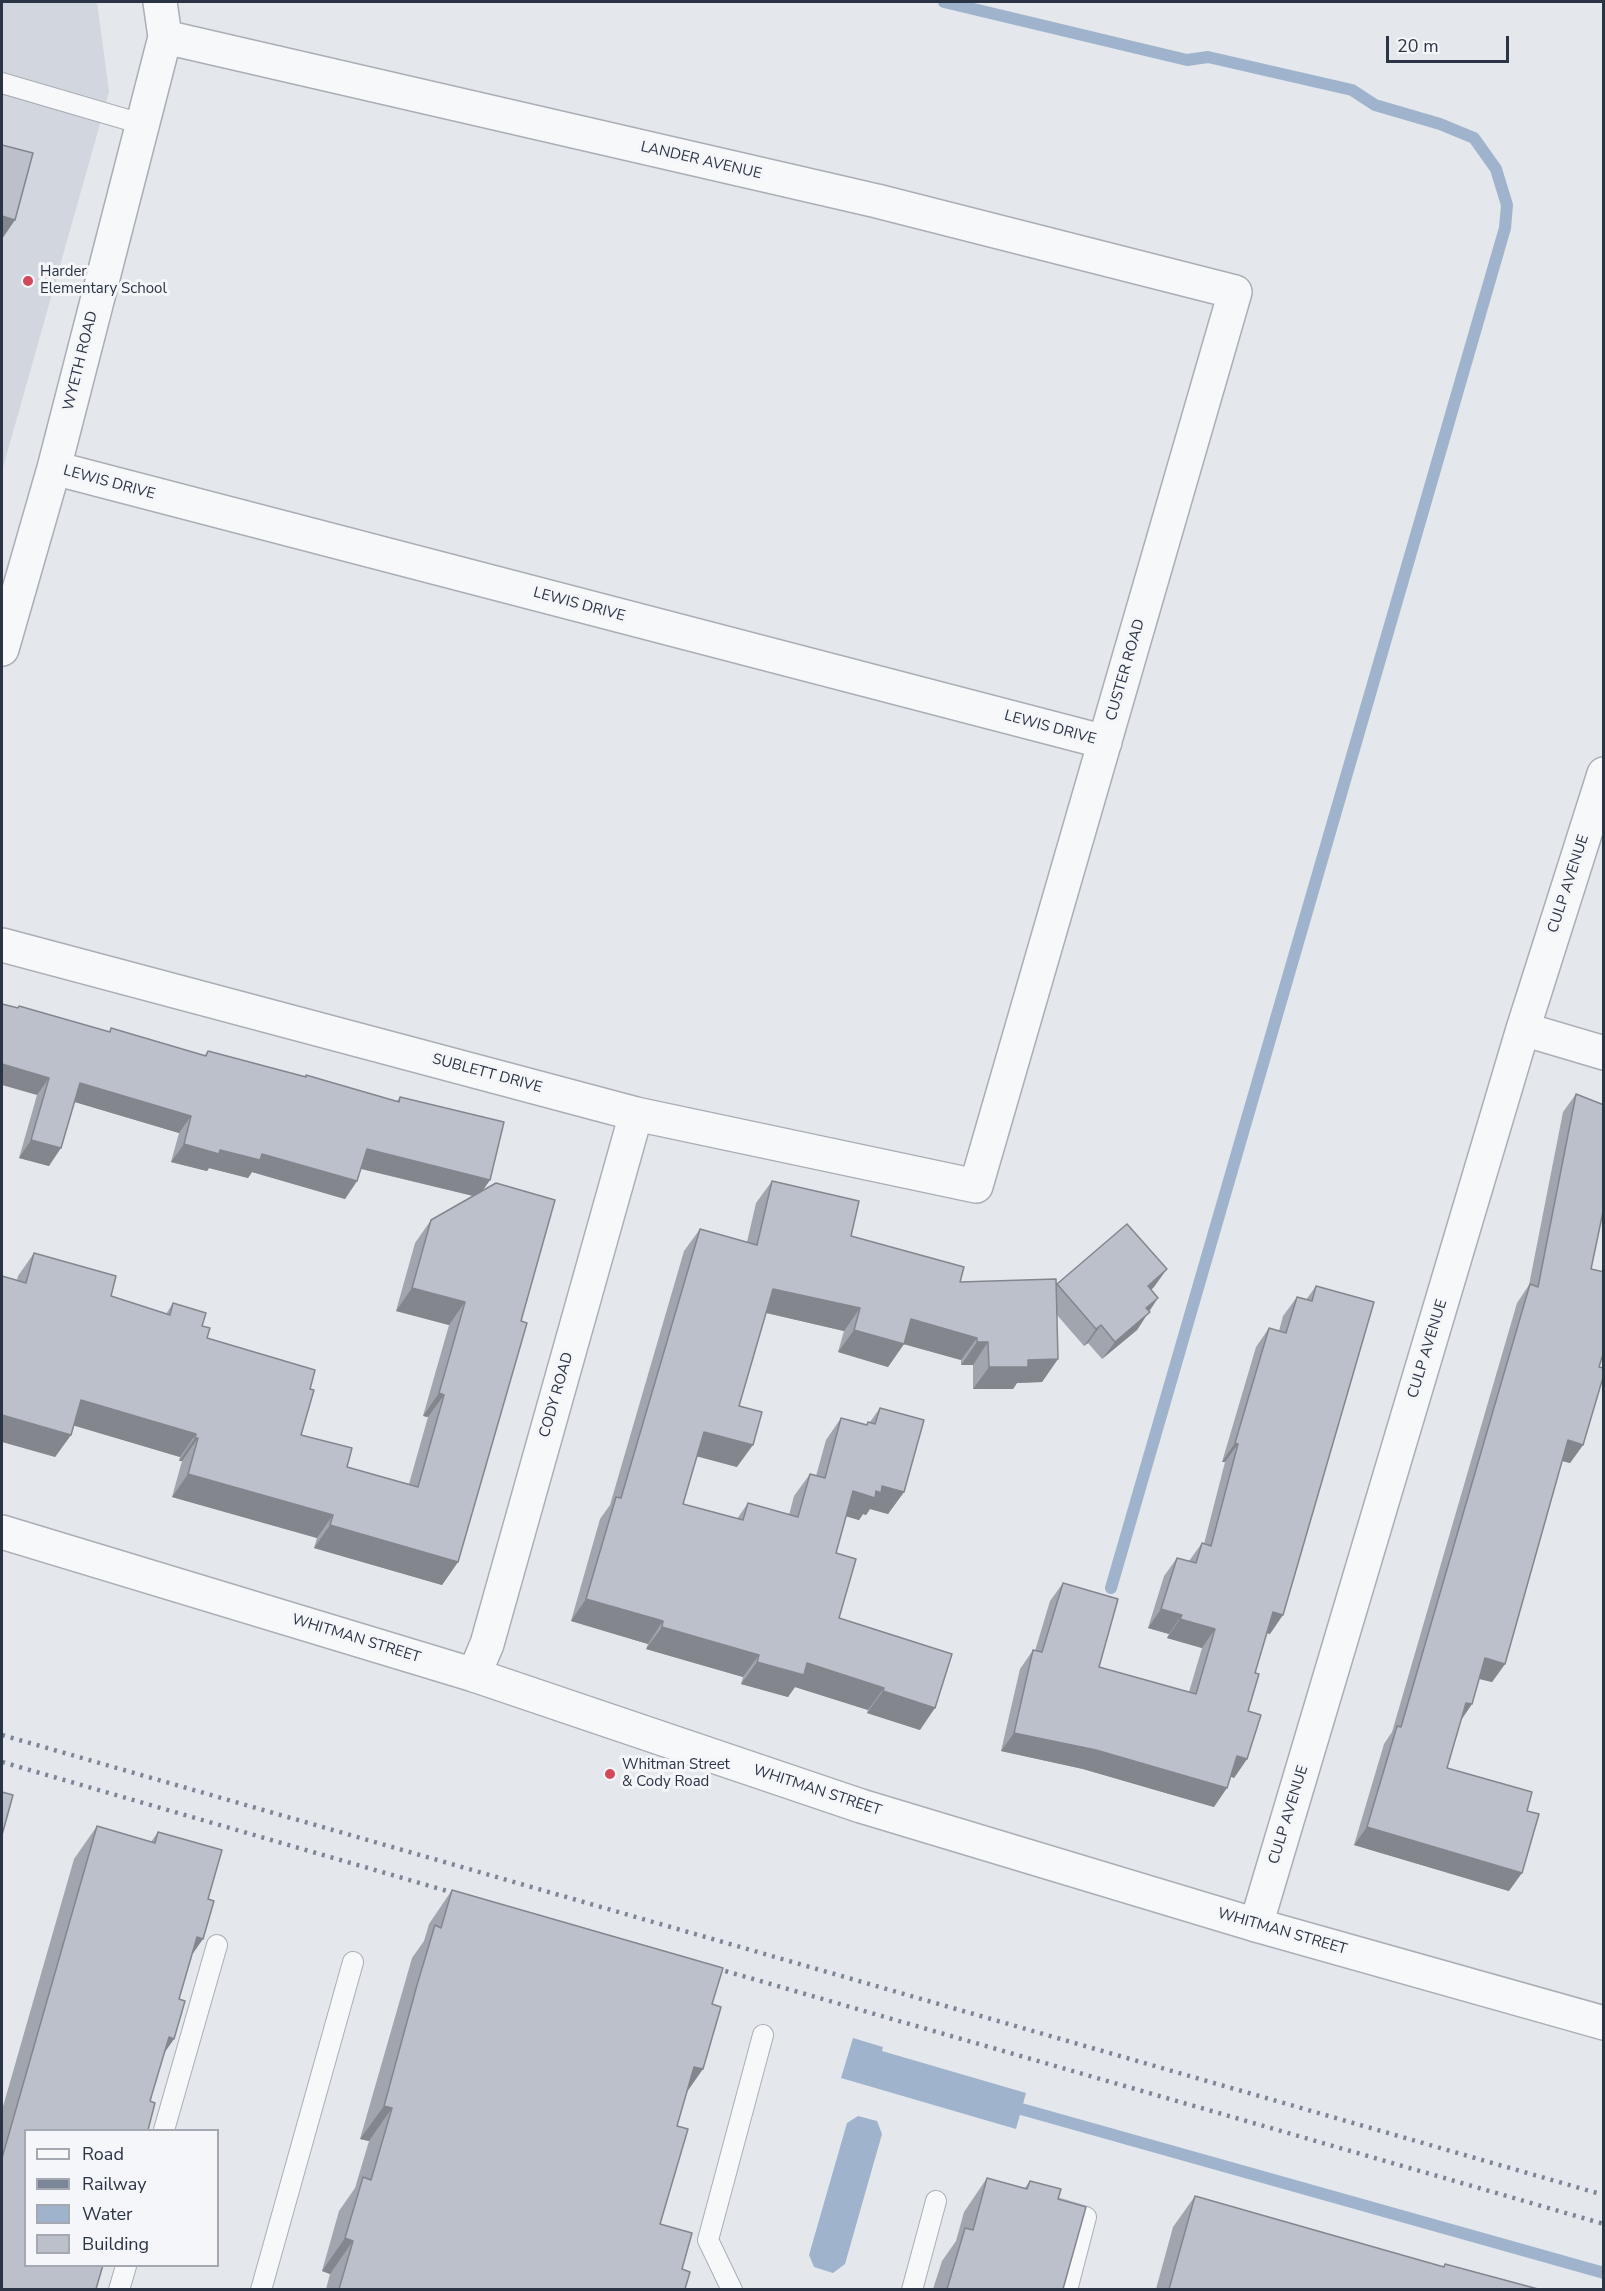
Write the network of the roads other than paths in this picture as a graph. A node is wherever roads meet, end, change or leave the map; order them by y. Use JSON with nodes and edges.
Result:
{"nodes":[{"id":1,"x":160,"y":2,"type":"edge"},
{"id":2,"x":165,"y":37,"type":"junction"},
{"id":3,"x":2,"y":82,"type":"edge"},
{"id":4,"x":142,"y":124,"type":"junction"},
{"id":5,"x":1235,"y":292,"type":"joint"},
{"id":6,"x":54,"y":468,"type":"junction"},
{"id":7,"x":2,"y":649,"type":"edge"},
{"id":8,"x":1105,"y":742,"type":"junction"},
{"id":9,"x":1604,"y":774,"type":"edge"},
{"id":10,"x":2,"y":945,"type":"edge"},
{"id":11,"x":1523,"y":1029,"type":"junction"},
{"id":12,"x":1604,"y":1053,"type":"edge"},
{"id":13,"x":636,"y":1114,"type":"junction"},
{"id":14,"x":976,"y":1186,"type":"joint"},
{"id":15,"x":2,"y":1532,"type":"edge"},
{"id":16,"x":474,"y":1675,"type":"junction"},
{"id":17,"x":1256,"y":1925,"type":"junction"},
{"id":18,"x":217,"y":1945,"type":"dead end"},
{"id":19,"x":353,"y":1962,"type":"dead end"},
{"id":20,"x":1604,"y":2023,"type":"edge"},
{"id":21,"x":763,"y":2035,"type":"dead end"},
{"id":22,"x":164,"y":2129,"type":"edge"},
{"id":23,"x":936,"y":2201,"type":"dead end"},
{"id":24,"x":1042,"y":2204,"type":"edge"},
{"id":25,"x":125,"y":2267,"type":"edge"},
{"id":26,"x":119,"y":2289,"type":"edge"},
{"id":27,"x":261,"y":2289,"type":"edge"},
{"id":28,"x":732,"y":2289,"type":"edge"},
{"id":29,"x":912,"y":2289,"type":"edge"},
{"id":30,"x":1067,"y":2289,"type":"edge"}],
"edges":[{"from":1,"to":2,"type":"street","name":"WYETH ROAD"},
{"from":2,"to":4,"type":"street","name":"WYETH ROAD"},
{"from":2,"to":5,"type":"street","name":"LANDER AVENUE"},
{"from":3,"to":4,"type":"lane"},
{"from":4,"to":6,"type":"street","name":"WYETH ROAD"},
{"from":5,"to":8,"type":"street","name":"CUSTER ROAD"},
{"from":6,"to":7,"type":"street","name":"WYETH ROAD"},
{"from":6,"to":8,"type":"street","name":"LEWIS DRIVE"},
{"from":8,"to":14,"type":"street","name":"CUSTER ROAD"},
{"from":9,"to":11,"type":"street","name":"CULP AVENUE"},
{"from":10,"to":13,"type":"street","name":"SUBLETT DRIVE"},
{"from":11,"to":12,"type":"street"},
{"from":11,"to":17,"type":"street","name":"CULP AVENUE"},
{"from":13,"to":14,"type":"street","name":"SUBLETT DRIVE"},
{"from":13,"to":16,"type":"street","name":"CODY ROAD"},
{"from":15,"to":16,"type":"street","name":"WHITMAN STREET"},
{"from":16,"to":17,"type":"street","name":"WHITMAN STREET"},
{"from":17,"to":20,"type":"street","name":"WHITMAN STREET"},
{"from":18,"to":22,"type":"lane"},
{"from":19,"to":27,"type":"lane"},
{"from":21,"to":28,"type":"lane"},
{"from":23,"to":29,"type":"lane"},
{"from":24,"to":30,"type":"lane"},
{"from":25,"to":26,"type":"lane"}]}
